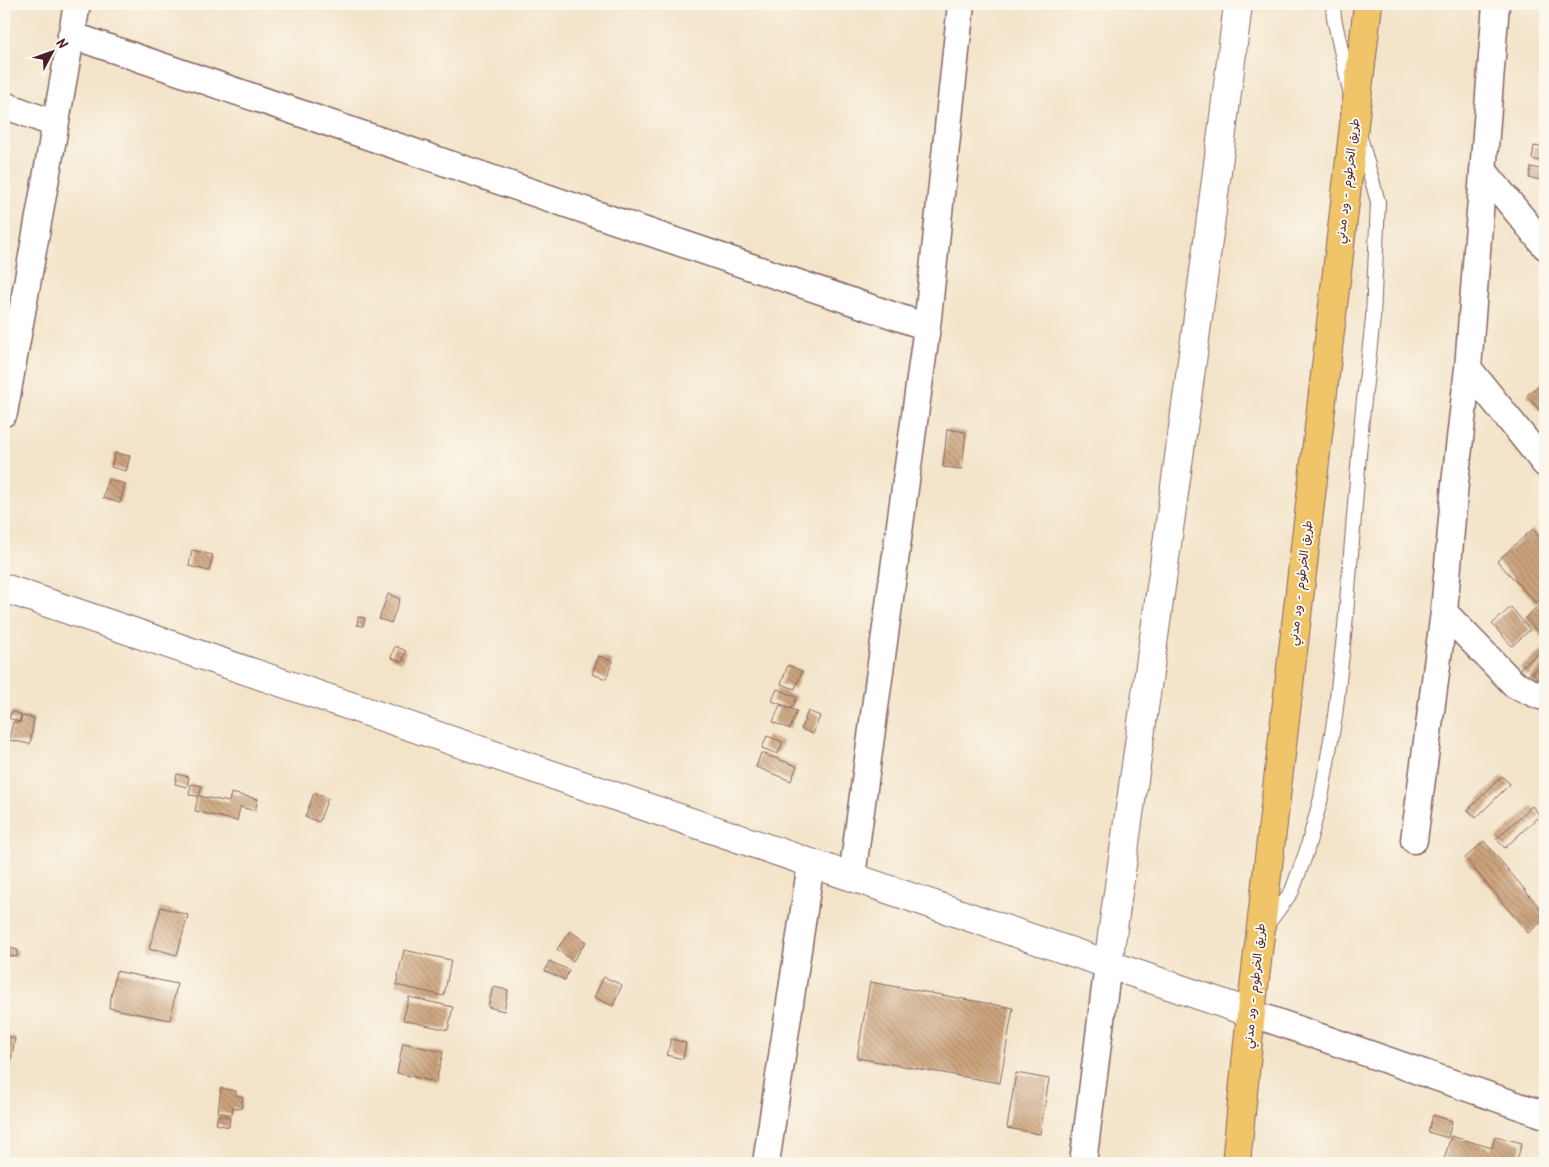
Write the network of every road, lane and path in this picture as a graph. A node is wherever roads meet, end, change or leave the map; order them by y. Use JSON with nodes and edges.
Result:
{"nodes":[{"id":1,"x":77,"y":4,"type":"edge"},
{"id":2,"x":961,"y":4,"type":"edge"},
{"id":3,"x":1238,"y":4,"type":"edge"},
{"id":4,"x":1334,"y":4,"type":"edge"},
{"id":5,"x":1368,"y":4,"type":"edge"},
{"id":6,"x":1496,"y":4,"type":"edge"},
{"id":7,"x":71,"y":35,"type":"junction"},
{"id":8,"x":4,"y":105,"type":"edge"},
{"id":9,"x":1355,"y":118,"type":"junction"},
{"id":10,"x":55,"y":124,"type":"junction"},
{"id":11,"x":1483,"y":170,"type":"junction"},
{"id":12,"x":1545,"y":246,"type":"edge"},
{"id":13,"x":926,"y":327,"type":"junction"},
{"id":14,"x":1468,"y":368,"type":"junction"},
{"id":15,"x":4,"y":413,"type":"edge"},
{"id":16,"x":1545,"y":464,"type":"edge"},
{"id":17,"x":4,"y":588,"type":"edge"},
{"id":18,"x":1444,"y":612,"type":"junction"},
{"id":19,"x":1545,"y":692,"type":"edge"},
{"id":20,"x":1414,"y":840,"type":"dead end"},
{"id":21,"x":811,"y":863,"type":"junction"},
{"id":22,"x":852,"y":876,"type":"junction"},
{"id":23,"x":1260,"y":934,"type":"junction"},
{"id":24,"x":1108,"y":964,"type":"junction"},
{"id":25,"x":1251,"y":1013,"type":"junction"},
{"id":26,"x":1545,"y":1115,"type":"edge"},
{"id":27,"x":766,"y":1163,"type":"edge"},
{"id":28,"x":1082,"y":1163,"type":"edge"},
{"id":29,"x":1236,"y":1163,"type":"edge"}],
"edges":[{"from":1,"to":7,"type":"street"},
{"from":2,"to":13,"type":"street"},
{"from":3,"to":24,"type":"street"},
{"from":4,"to":9,"type":"lane"},
{"from":5,"to":9,"type":"highway","name":"طريق الخرطوم - ود مدني"},
{"from":6,"to":11,"type":"street"},
{"from":7,"to":10,"type":"street"},
{"from":7,"to":13,"type":"street"},
{"from":8,"to":10,"type":"street"},
{"from":9,"to":23,"type":"highway","name":"طريق الخرطوم - ود مدني"},
{"from":9,"to":23,"type":"lane"},
{"from":10,"to":15,"type":"street"},
{"from":11,"to":12,"type":"street"},
{"from":11,"to":14,"type":"street"},
{"from":13,"to":22,"type":"street"},
{"from":14,"to":16,"type":"street"},
{"from":14,"to":18,"type":"street"},
{"from":17,"to":21,"type":"street"},
{"from":18,"to":19,"type":"street"},
{"from":18,"to":20,"type":"street"},
{"from":21,"to":22,"type":"street"},
{"from":21,"to":27,"type":"street"},
{"from":22,"to":24,"type":"street"},
{"from":23,"to":25,"type":"highway","name":"طريق الخرطوم - ود مدني"},
{"from":24,"to":25,"type":"street"},
{"from":24,"to":28,"type":"street"},
{"from":25,"to":26,"type":"street"},
{"from":25,"to":29,"type":"highway","name":"طريق الخرطوم - ود مدني"}]}
